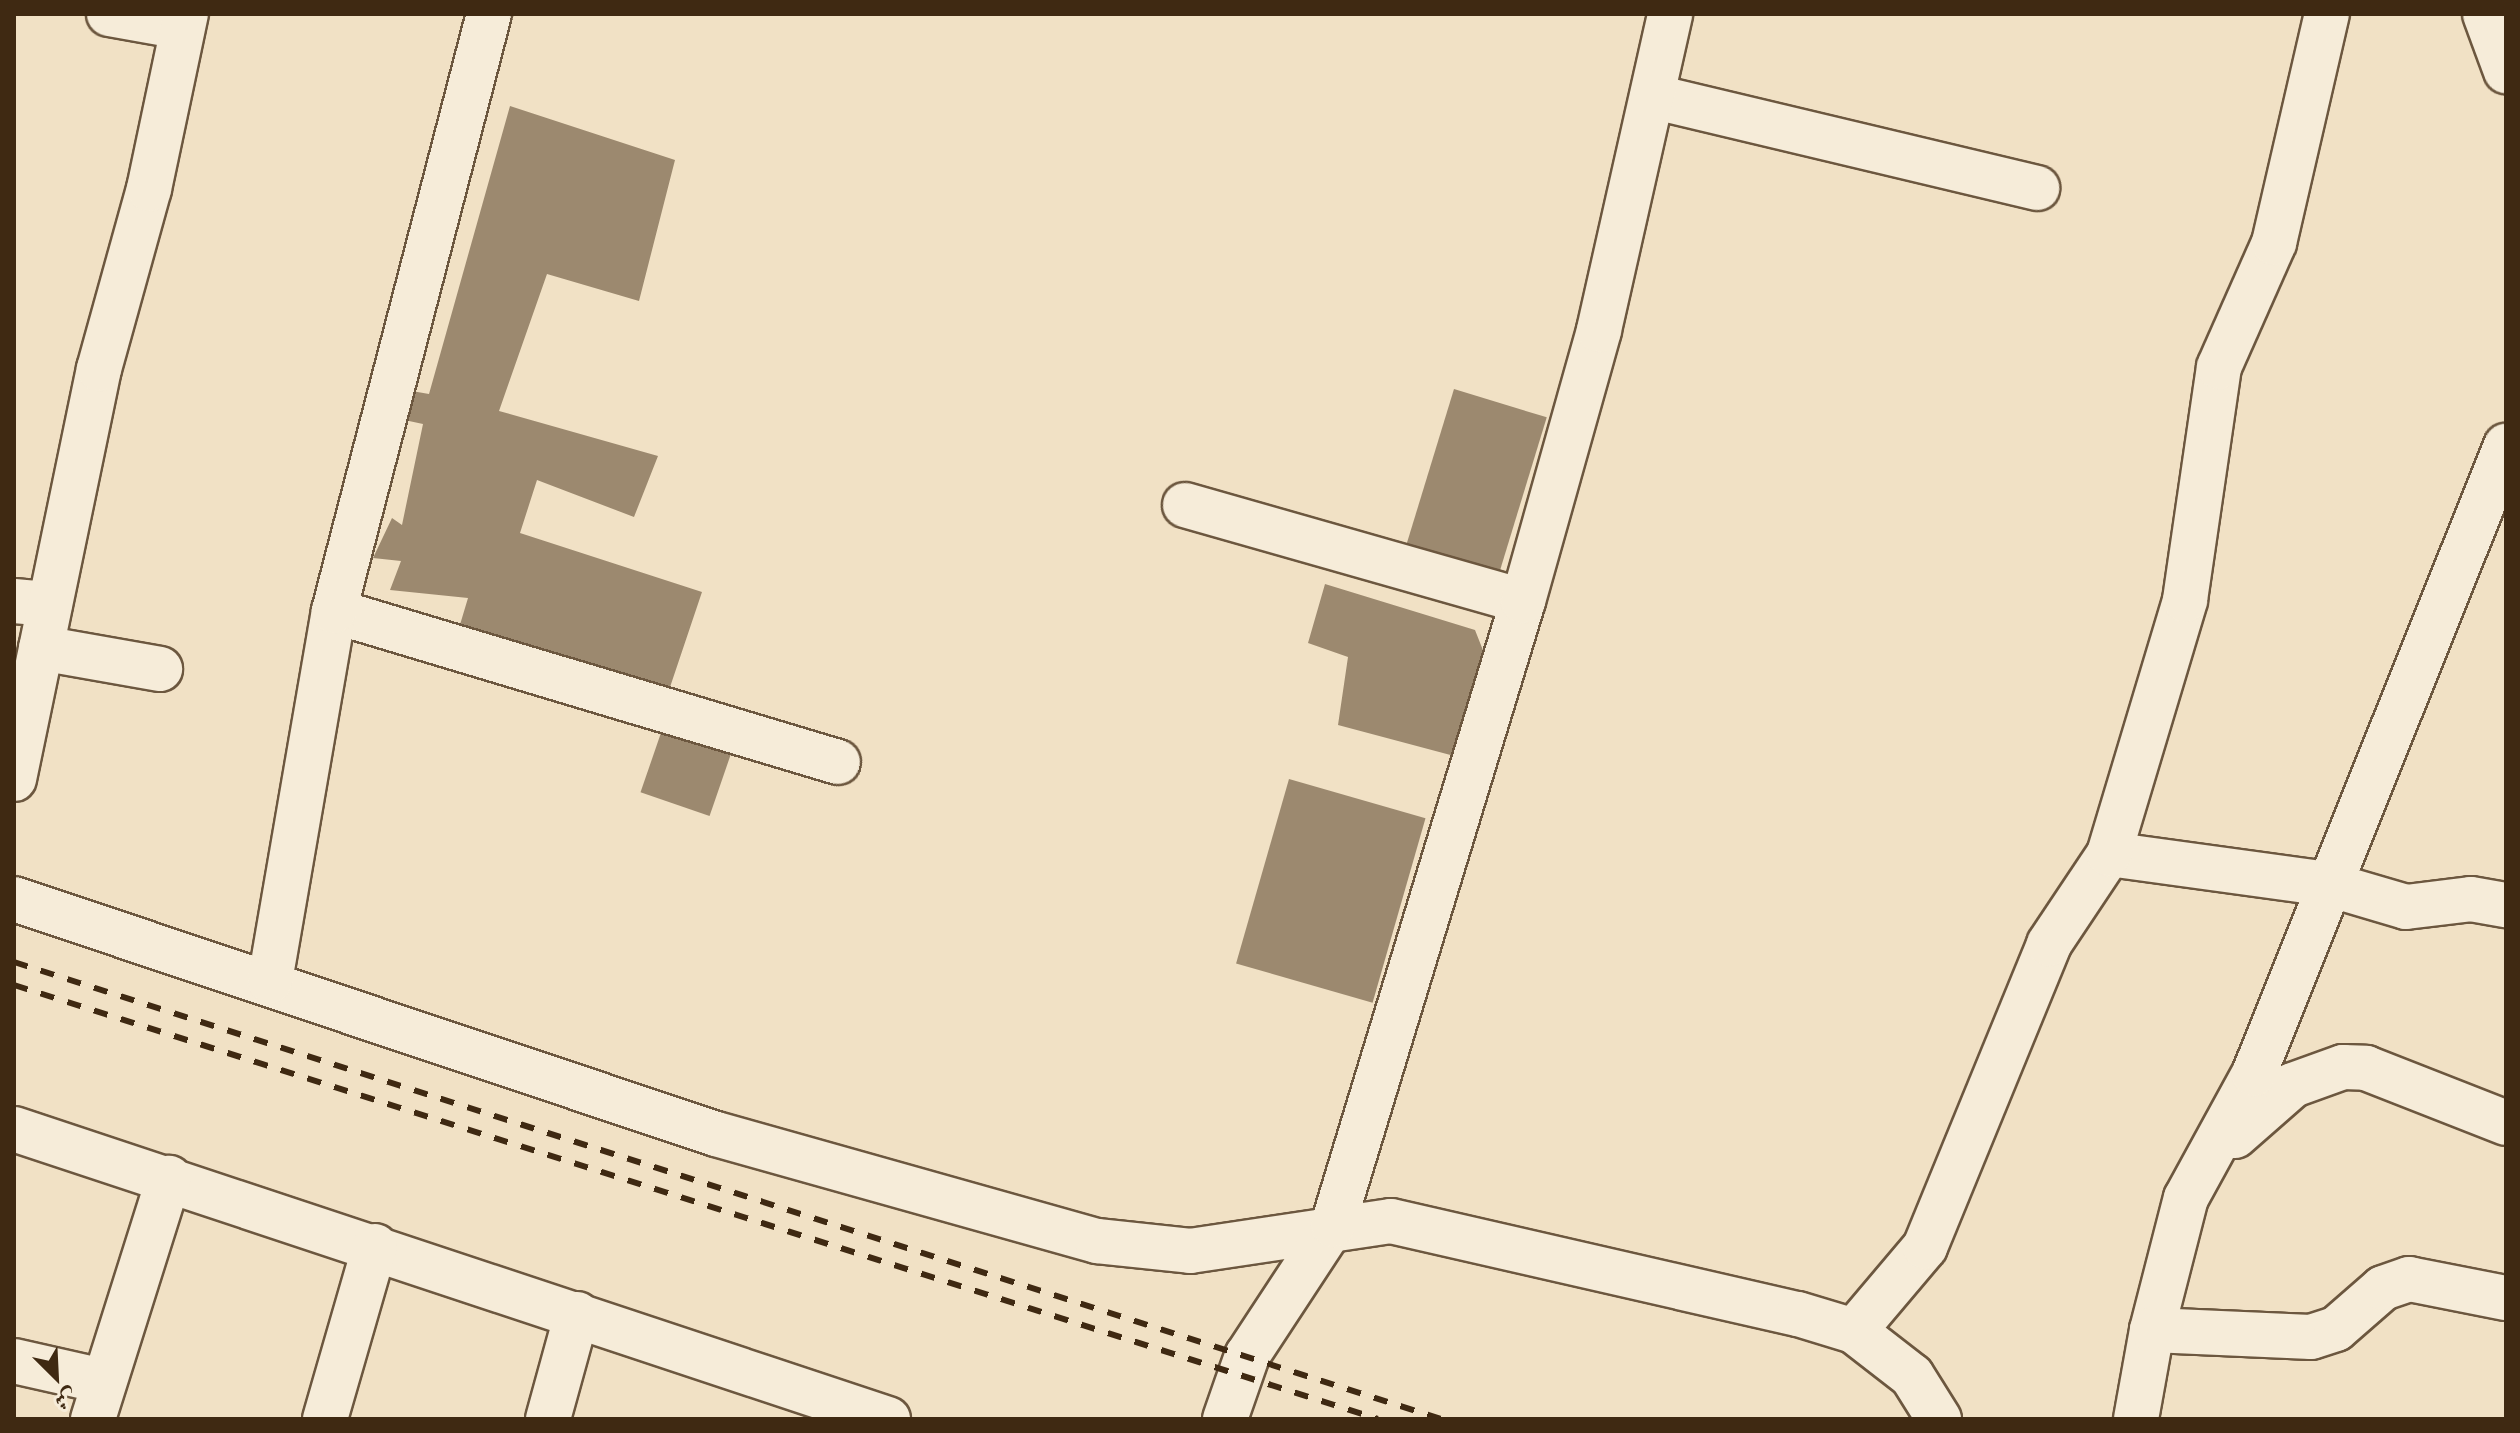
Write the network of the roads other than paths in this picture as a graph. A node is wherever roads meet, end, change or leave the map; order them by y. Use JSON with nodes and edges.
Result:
{"nodes":[{"id":1,"x":109,"y":14,"type":"edge"},
{"id":2,"x":489,"y":14,"type":"edge"},
{"id":3,"x":1670,"y":14,"type":"edge"},
{"id":4,"x":2327,"y":14,"type":"edge"},
{"id":5,"x":2485,"y":14,"type":"edge"},
{"id":6,"x":184,"y":20,"type":"edge"},
{"id":7,"x":2506,"y":71,"type":"edge"},
{"id":8,"x":1655,"y":97,"type":"junction"},
{"id":9,"x":2037,"y":188,"type":"dead end"},
{"id":10,"x":2506,"y":446,"type":"edge"},
{"id":11,"x":1185,"y":505,"type":"dead end"},
{"id":12,"x":1523,"y":601,"type":"junction"},
{"id":13,"x":32,"y":603,"type":"edge"},
{"id":14,"x":334,"y":611,"type":"junction"},
{"id":15,"x":41,"y":648,"type":"junction"},
{"id":16,"x":160,"y":669,"type":"dead end"},
{"id":17,"x":838,"y":762,"type":"dead end"},
{"id":18,"x":14,"y":779,"type":"edge"},
{"id":19,"x":2109,"y":854,"type":"junction"},
{"id":20,"x":2328,"y":884,"type":"junction"},
{"id":21,"x":14,"y":899,"type":"edge"},
{"id":22,"x":2506,"y":905,"type":"edge"},
{"id":23,"x":270,"y":981,"type":"junction"},
{"id":24,"x":2506,"y":1123,"type":"edge"},
{"id":25,"x":14,"y":1129,"type":"edge"},
{"id":26,"x":2211,"y":1163,"type":"junction"},
{"id":27,"x":169,"y":1178,"type":"junction"},
{"id":28,"x":1333,"y":1225,"type":"junction"},
{"id":29,"x":375,"y":1246,"type":"junction"},
{"id":30,"x":2506,"y":1298,"type":"edge"},
{"id":31,"x":577,"y":1314,"type":"junction"},
{"id":32,"x":2152,"y":1330,"type":"junction"},
{"id":33,"x":1854,"y":1331,"type":"junction"},
{"id":34,"x":14,"y":1361,"type":"edge"},
{"id":35,"x":98,"y":1400,"type":"edge"},
{"id":36,"x":325,"y":1419,"type":"edge"},
{"id":37,"x":548,"y":1419,"type":"edge"},
{"id":38,"x":888,"y":1419,"type":"edge"},
{"id":39,"x":1225,"y":1419,"type":"edge"},
{"id":40,"x":1939,"y":1419,"type":"edge"},
{"id":41,"x":2136,"y":1419,"type":"edge"}],
"edges":[{"from":1,"to":6,"type":"street"},
{"from":2,"to":14,"type":"street"},
{"from":3,"to":8,"type":"street"},
{"from":4,"to":19,"type":"street"},
{"from":5,"to":7,"type":"street"},
{"from":6,"to":13,"type":"street"},
{"from":8,"to":9,"type":"street"},
{"from":8,"to":12,"type":"street"},
{"from":10,"to":20,"type":"street"},
{"from":11,"to":12,"type":"street"},
{"from":12,"to":28,"type":"street"},
{"from":13,"to":15,"type":"street"},
{"from":14,"to":17,"type":"street"},
{"from":14,"to":23,"type":"street"},
{"from":15,"to":16,"type":"street"},
{"from":15,"to":18,"type":"street"},
{"from":19,"to":20,"type":"street"},
{"from":19,"to":33,"type":"street"},
{"from":20,"to":22,"type":"street"},
{"from":20,"to":26,"type":"street"},
{"from":21,"to":23,"type":"street"},
{"from":23,"to":28,"type":"street"},
{"from":24,"to":26,"type":"street"},
{"from":25,"to":27,"type":"street"},
{"from":26,"to":32,"type":"street"},
{"from":27,"to":29,"type":"street"},
{"from":27,"to":35,"type":"street"},
{"from":28,"to":33,"type":"street"},
{"from":28,"to":39,"type":"street"},
{"from":29,"to":31,"type":"street"},
{"from":29,"to":36,"type":"street"},
{"from":30,"to":32,"type":"street"},
{"from":31,"to":37,"type":"street"},
{"from":31,"to":38,"type":"street"},
{"from":32,"to":41,"type":"street"},
{"from":33,"to":40,"type":"street"},
{"from":34,"to":35,"type":"street"}]}
